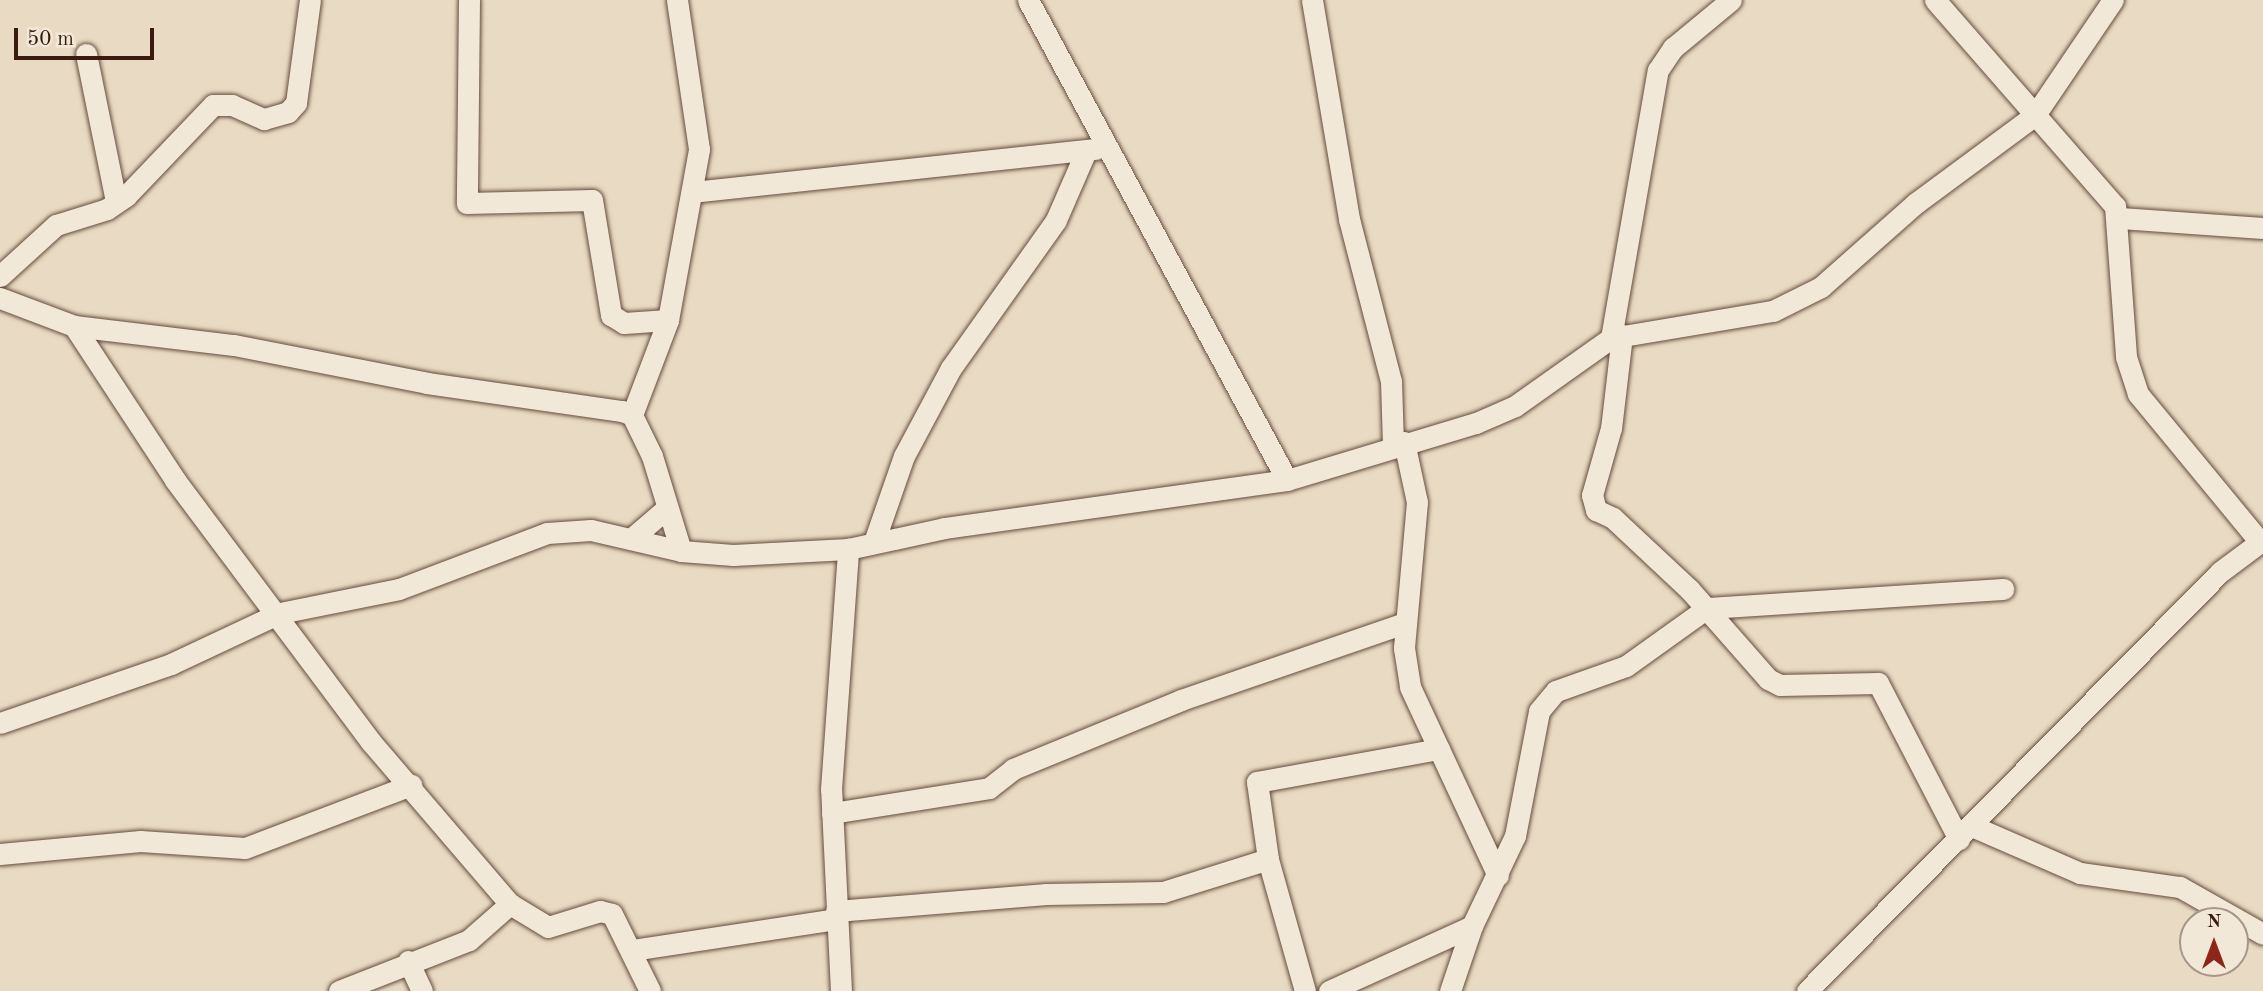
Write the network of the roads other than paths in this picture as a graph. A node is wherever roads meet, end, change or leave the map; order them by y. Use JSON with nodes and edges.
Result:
{"nodes":[{"id":1,"x":310,"y":0,"type":"edge"},
{"id":2,"x":469,"y":0,"type":"edge"},
{"id":3,"x":677,"y":0,"type":"edge"},
{"id":4,"x":1028,"y":0,"type":"edge"},
{"id":5,"x":1312,"y":0,"type":"edge"},
{"id":6,"x":1731,"y":0,"type":"edge"},
{"id":7,"x":1935,"y":0,"type":"edge"},
{"id":8,"x":2113,"y":0,"type":"edge"},
{"id":9,"x":86,"y":54,"type":"dead end"},
{"id":10,"x":2035,"y":115,"type":"junction"},
{"id":11,"x":1111,"y":148,"type":"junction"},
{"id":12,"x":1086,"y":151,"type":"junction"},
{"id":13,"x":692,"y":192,"type":"junction"},
{"id":14,"x":116,"y":202,"type":"junction"},
{"id":15,"x":2120,"y":218,"type":"junction"},
{"id":16,"x":2263,"y":228,"type":"edge"},
{"id":17,"x":0,"y":276,"type":"edge"},
{"id":18,"x":0,"y":298,"type":"edge"},
{"id":19,"x":668,"y":320,"type":"junction"},
{"id":20,"x":74,"y":326,"type":"junction"},
{"id":21,"x":1616,"y":337,"type":"junction"},
{"id":22,"x":632,"y":415,"type":"junction"},
{"id":23,"x":1399,"y":444,"type":"junction"},
{"id":24,"x":1287,"y":480,"type":"junction"},
{"id":25,"x":666,"y":509,"type":"junction"},
{"id":26,"x":631,"y":539,"type":"junction"},
{"id":27,"x":2261,"y":541,"type":"edge"},
{"id":28,"x":874,"y":542,"type":"junction"},
{"id":29,"x":848,"y":549,"type":"junction"},
{"id":30,"x":681,"y":551,"type":"junction"},
{"id":31,"x":2003,"y":589,"type":"dead end"},
{"id":32,"x":1707,"y":608,"type":"junction"},
{"id":33,"x":280,"y":612,"type":"junction"},
{"id":34,"x":1405,"y":623,"type":"junction"},
{"id":35,"x":0,"y":723,"type":"edge"},
{"id":36,"x":1439,"y":749,"type":"junction"},
{"id":37,"x":411,"y":785,"type":"junction"},
{"id":38,"x":1989,"y":809,"type":"junction"},
{"id":39,"x":832,"y":813,"type":"junction"},
{"id":40,"x":1965,"y":833,"type":"junction"},
{"id":41,"x":1999,"y":840,"type":"junction"},
{"id":42,"x":0,"y":854,"type":"edge"},
{"id":43,"x":1269,"y":859,"type":"junction"},
{"id":44,"x":1498,"y":876,"type":"junction"},
{"id":45,"x":510,"y":904,"type":"junction"},
{"id":46,"x":836,"y":915,"type":"junction"},
{"id":47,"x":1472,"y":926,"type":"junction"},
{"id":48,"x":2263,"y":934,"type":"edge"},
{"id":49,"x":632,"y":950,"type":"junction"},
{"id":50,"x":408,"y":961,"type":"junction"},
{"id":51,"x":339,"y":991,"type":"edge"},
{"id":52,"x":422,"y":991,"type":"edge"},
{"id":53,"x":650,"y":991,"type":"edge"},
{"id":54,"x":841,"y":991,"type":"edge"},
{"id":55,"x":1305,"y":991,"type":"edge"},
{"id":56,"x":1329,"y":991,"type":"edge"},
{"id":57,"x":1450,"y":991,"type":"edge"},
{"id":58,"x":1807,"y":991,"type":"edge"}],
"edges":[{"from":1,"to":14,"type":"street"},
{"from":2,"to":19,"type":"street"},
{"from":3,"to":13,"type":"street"},
{"from":4,"to":11,"type":"street"},
{"from":5,"to":23,"type":"street"},
{"from":6,"to":21,"type":"street"},
{"from":7,"to":10,"type":"street"},
{"from":8,"to":10,"type":"street"},
{"from":9,"to":14,"type":"street"},
{"from":10,"to":15,"type":"street"},
{"from":10,"to":21,"type":"street"},
{"from":11,"to":12,"type":"street"},
{"from":11,"to":24,"type":"street"},
{"from":12,"to":13,"type":"street"},
{"from":12,"to":28,"type":"street"},
{"from":13,"to":19,"type":"street"},
{"from":14,"to":17,"type":"street"},
{"from":15,"to":16,"type":"street"},
{"from":15,"to":27,"type":"street"},
{"from":18,"to":20,"type":"street"},
{"from":19,"to":22,"type":"street"},
{"from":20,"to":22,"type":"street"},
{"from":20,"to":33,"type":"street"},
{"from":21,"to":23,"type":"street"},
{"from":21,"to":32,"type":"street"},
{"from":22,"to":25,"type":"street"},
{"from":23,"to":24,"type":"street"},
{"from":23,"to":34,"type":"street"},
{"from":24,"to":28,"type":"street"},
{"from":25,"to":26,"type":"street"},
{"from":25,"to":30,"type":"street"},
{"from":26,"to":30,"type":"street"},
{"from":26,"to":33,"type":"street"},
{"from":27,"to":38,"type":"street"},
{"from":28,"to":29,"type":"street"},
{"from":29,"to":30,"type":"street"},
{"from":29,"to":39,"type":"street"},
{"from":31,"to":32,"type":"street"},
{"from":32,"to":40,"type":"street"},
{"from":32,"to":44,"type":"street"},
{"from":33,"to":35,"type":"street"},
{"from":33,"to":37,"type":"street"},
{"from":34,"to":36,"type":"street"},
{"from":34,"to":39,"type":"street"},
{"from":36,"to":43,"type":"street"},
{"from":36,"to":44,"type":"street"},
{"from":37,"to":42,"type":"street"},
{"from":37,"to":45,"type":"street"},
{"from":38,"to":40,"type":"street"},
{"from":38,"to":41,"type":"street"},
{"from":39,"to":46,"type":"street"},
{"from":40,"to":41,"type":"street"},
{"from":40,"to":58,"type":"street"},
{"from":41,"to":48,"type":"street"},
{"from":43,"to":46,"type":"street"},
{"from":43,"to":55,"type":"street"},
{"from":44,"to":47,"type":"street"},
{"from":45,"to":49,"type":"street"},
{"from":45,"to":50,"type":"street"},
{"from":46,"to":49,"type":"street"},
{"from":46,"to":54,"type":"street"},
{"from":47,"to":56,"type":"street"},
{"from":47,"to":57,"type":"street"},
{"from":49,"to":53,"type":"street"},
{"from":50,"to":51,"type":"street"},
{"from":50,"to":52,"type":"street"}]}
